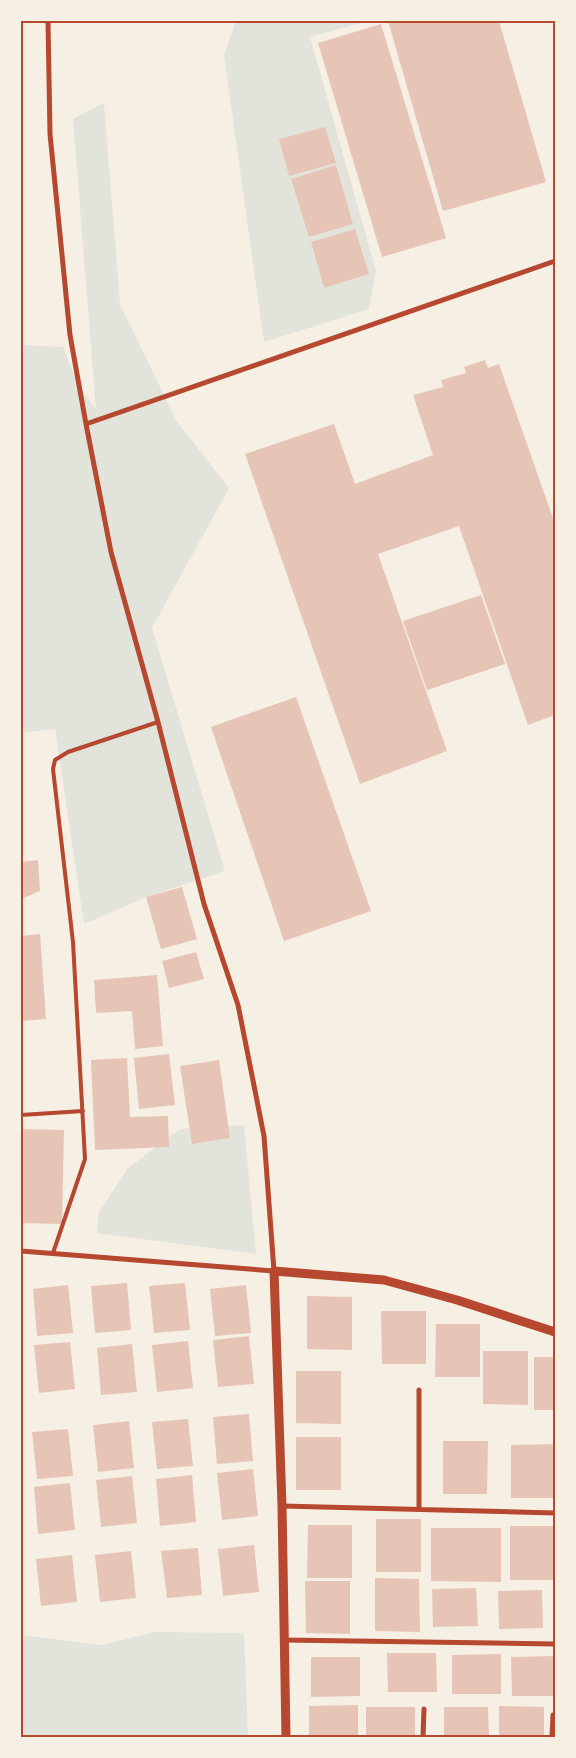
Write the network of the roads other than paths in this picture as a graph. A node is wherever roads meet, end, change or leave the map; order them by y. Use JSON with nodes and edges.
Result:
{"nodes":[{"id":1,"x":48,"y":21,"type":"edge"},
{"id":2,"x":555,"y":261,"type":"edge"},
{"id":3,"x":86,"y":424,"type":"junction"},
{"id":4,"x":158,"y":722,"type":"junction"},
{"id":5,"x":83,"y":1111,"type":"junction"},
{"id":6,"x":21,"y":1115,"type":"edge"},
{"id":7,"x":21,"y":1251,"type":"edge"},
{"id":8,"x":53,"y":1253,"type":"junction"},
{"id":9,"x":274,"y":1271,"type":"junction"},
{"id":10,"x":555,"y":1332,"type":"edge"},
{"id":11,"x":419,"y":1390,"type":"dead end"},
{"id":12,"x":282,"y":1506,"type":"junction"},
{"id":13,"x":419,"y":1508,"type":"junction"},
{"id":14,"x":555,"y":1513,"type":"edge"},
{"id":15,"x":284,"y":1640,"type":"junction"},
{"id":16,"x":555,"y":1644,"type":"edge"},
{"id":17,"x":424,"y":1709,"type":"dead end"},
{"id":18,"x":553,"y":1716,"type":"dead end"},
{"id":19,"x":286,"y":1737,"type":"edge"},
{"id":20,"x":423,"y":1737,"type":"edge"},
{"id":21,"x":552,"y":1737,"type":"edge"}],
"edges":[{"from":1,"to":3,"type":"street"},
{"from":2,"to":3,"type":"street"},
{"from":3,"to":4,"type":"street"},
{"from":4,"to":5,"type":"lane"},
{"from":4,"to":9,"type":"street"},
{"from":5,"to":6,"type":"lane"},
{"from":5,"to":8,"type":"lane"},
{"from":7,"to":8,"type":"street"},
{"from":8,"to":9,"type":"street"},
{"from":9,"to":10,"type":"street"},
{"from":9,"to":12,"type":"street"},
{"from":11,"to":13,"type":"street"},
{"from":12,"to":13,"type":"street"},
{"from":12,"to":15,"type":"street"},
{"from":13,"to":14,"type":"street"},
{"from":15,"to":16,"type":"street"},
{"from":15,"to":19,"type":"street"},
{"from":17,"to":20,"type":"street"},
{"from":18,"to":21,"type":"street"}]}
